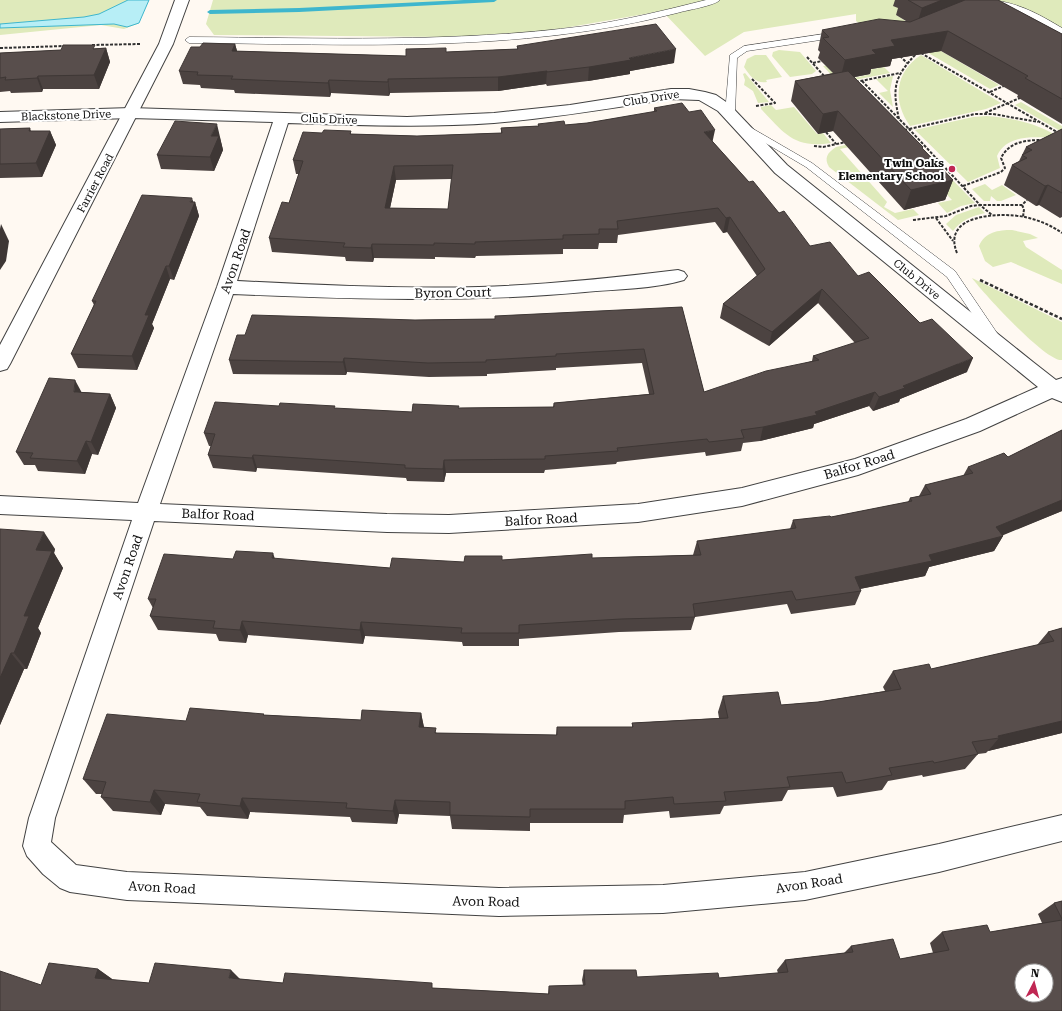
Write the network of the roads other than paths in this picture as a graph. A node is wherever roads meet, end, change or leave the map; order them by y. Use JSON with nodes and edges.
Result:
{"nodes":[{"id":1,"x":182,"y":0,"type":"edge"},
{"id":2,"x":716,"y":0,"type":"edge"},
{"id":3,"x":979,"y":7,"type":"edge"},
{"id":4,"x":1062,"y":30,"type":"edge"},
{"id":5,"x":845,"y":33,"type":"edge"},
{"id":6,"x":189,"y":40,"type":"dead end"},
{"id":7,"x":131,"y":113,"type":"junction"},
{"id":8,"x":0,"y":117,"type":"edge"},
{"id":9,"x":282,"y":118,"type":"junction"},
{"id":10,"x":733,"y":118,"type":"junction"},
{"id":11,"x":678,"y":276,"type":"dead end"},
{"id":12,"x":226,"y":287,"type":"junction"},
{"id":13,"x":998,"y":344,"type":"junction"},
{"id":14,"x":0,"y":364,"type":"edge"},
{"id":15,"x":1060,"y":390,"type":"edge"},
{"id":16,"x":0,"y":505,"type":"edge"},
{"id":17,"x":146,"y":511,"type":"junction"},
{"id":18,"x":1062,"y":828,"type":"edge"}],
"edges":[{"from":1,"to":7,"type":"street","name":"Farrier Road"},
{"from":2,"to":6,"type":"lane"},
{"from":3,"to":4,"type":"lane"},
{"from":5,"to":10,"type":"lane"},
{"from":7,"to":8,"type":"street","name":"Blackstone Drive"},
{"from":7,"to":9,"type":"street","name":"Club Drive"},
{"from":7,"to":14,"type":"street","name":"Farrier Road"},
{"from":9,"to":10,"type":"street","name":"Club Drive"},
{"from":9,"to":12,"type":"street","name":"Avon Road"},
{"from":10,"to":13,"type":"street","name":"Club Drive"},
{"from":10,"to":13,"type":"lane"},
{"from":11,"to":12,"type":"street","name":"Byron Court"},
{"from":12,"to":17,"type":"street","name":"Avon Road"},
{"from":13,"to":15,"type":"street","name":"Club Drive"},
{"from":15,"to":17,"type":"street","name":"Balfor Road"},
{"from":16,"to":17,"type":"street","name":"Balfor Road"},
{"from":17,"to":18,"type":"street","name":"Avon Road"}]}
